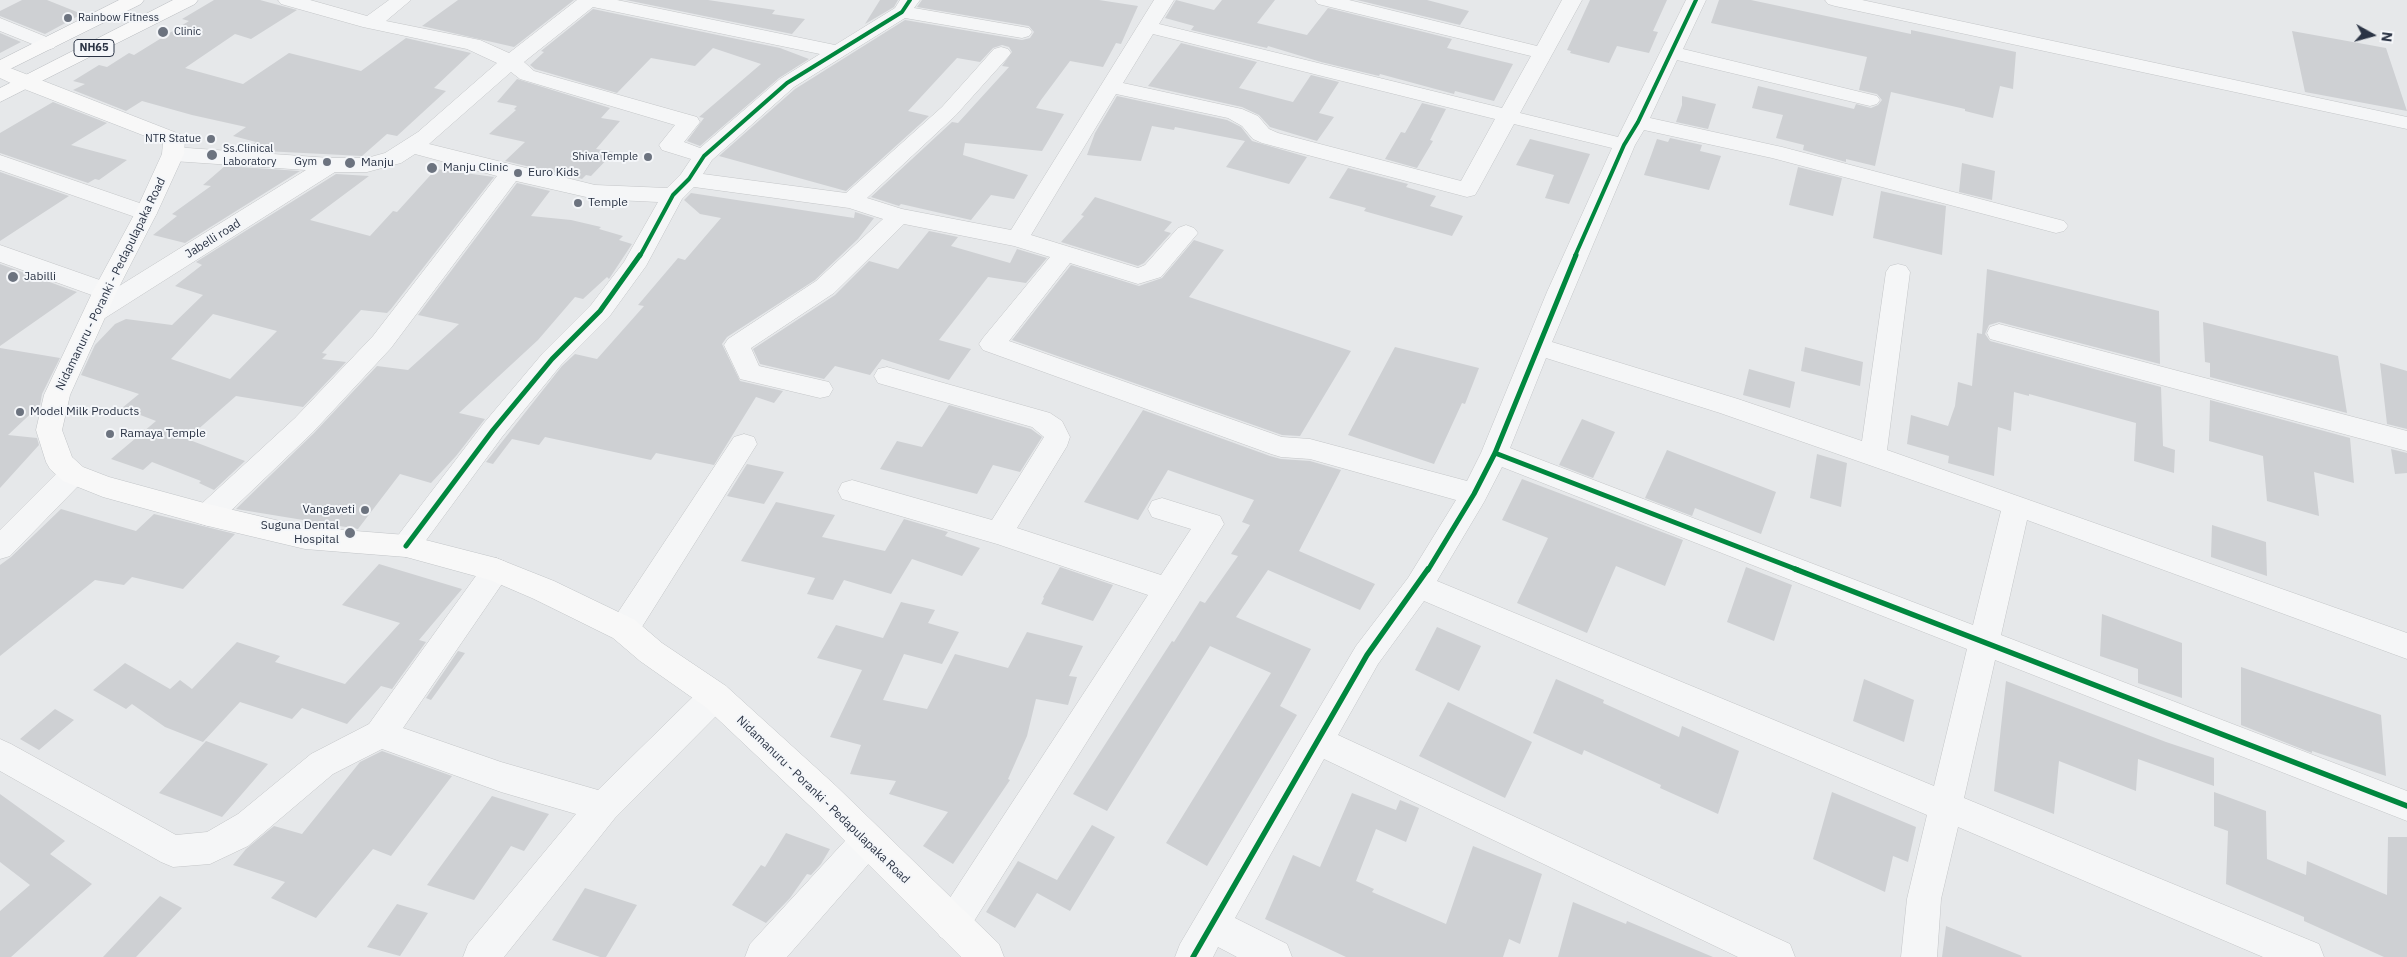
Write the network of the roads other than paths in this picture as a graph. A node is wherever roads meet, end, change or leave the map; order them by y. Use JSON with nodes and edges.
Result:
{"nodes":[{"id":1,"x":134,"y":0,"type":"edge"},
{"id":2,"x":188,"y":0,"type":"edge"},
{"id":3,"x":288,"y":0,"type":"edge"},
{"id":4,"x":401,"y":0,"type":"edge"},
{"id":5,"x":589,"y":0,"type":"edge"},
{"id":6,"x":1164,"y":0,"type":"edge"},
{"id":7,"x":1325,"y":0,"type":"edge"},
{"id":8,"x":1572,"y":0,"type":"edge"},
{"id":9,"x":1696,"y":0,"type":"edge"},
{"id":10,"x":1835,"y":0,"type":"edge"},
{"id":11,"x":906,"y":6,"type":"edge"},
{"id":12,"x":370,"y":23,"type":"junction"},
{"id":13,"x":0,"y":24,"type":"edge"},
{"id":14,"x":1148,"y":27,"type":"junction"},
{"id":15,"x":1022,"y":32,"type":"dead end"},
{"id":16,"x":47,"y":44,"type":"junction"},
{"id":17,"x":839,"y":52,"type":"junction"},
{"id":18,"x":1001,"y":53,"type":"dead end"},
{"id":19,"x":1542,"y":53,"type":"junction"},
{"id":20,"x":1672,"y":53,"type":"junction"},
{"id":21,"x":511,"y":62,"type":"junction"},
{"id":22,"x":0,"y":69,"type":"edge"},
{"id":23,"x":26,"y":83,"type":"junction"},
{"id":24,"x":1111,"y":87,"type":"junction"},
{"id":25,"x":0,"y":96,"type":"edge"},
{"id":26,"x":1870,"y":100,"type":"dead end"},
{"id":27,"x":1507,"y":118,"type":"junction"},
{"id":28,"x":1638,"y":122,"type":"junction"},
{"id":29,"x":2407,"y":123,"type":"edge"},
{"id":30,"x":1624,"y":145,"type":"junction"},
{"id":31,"x":414,"y":147,"type":"junction"},
{"id":32,"x":173,"y":154,"type":"junction"},
{"id":33,"x":704,"y":156,"type":"junction"},
{"id":34,"x":0,"y":162,"type":"edge"},
{"id":35,"x":330,"y":165,"type":"junction"},
{"id":36,"x":511,"y":173,"type":"junction"},
{"id":37,"x":681,"y":187,"type":"junction"},
{"id":38,"x":851,"y":201,"type":"junction"},
{"id":39,"x":146,"y":213,"type":"junction"},
{"id":40,"x":899,"y":216,"type":"junction"},
{"id":41,"x":2056,"y":226,"type":"dead end"},
{"id":42,"x":1186,"y":233,"type":"dead end"},
{"id":43,"x":1017,"y":238,"type":"junction"},
{"id":44,"x":0,"y":253,"type":"edge"},
{"id":45,"x":1065,"y":254,"type":"junction"},
{"id":46,"x":1898,"y":272,"type":"dead end"},
{"id":47,"x":100,"y":302,"type":"junction"},
{"id":48,"x":1999,"y":333,"type":"dead end"},
{"id":49,"x":1537,"y":346,"type":"junction"},
{"id":50,"x":887,"y":376,"type":"dead end"},
{"id":51,"x":820,"y":389,"type":"dead end"},
{"id":52,"x":2407,"y":441,"type":"edge"},
{"id":53,"x":744,"y":444,"type":"dead end"},
{"id":54,"x":1495,"y":453,"type":"junction"},
{"id":55,"x":1873,"y":457,"type":"junction"},
{"id":56,"x":73,"y":474,"type":"junction"},
{"id":57,"x":852,"y":491,"type":"dead end"},
{"id":58,"x":1474,"y":494,"type":"junction"},
{"id":59,"x":2016,"y":505,"type":"junction"},
{"id":60,"x":1162,"y":509,"type":"dead end"},
{"id":61,"x":208,"y":515,"type":"junction"},
{"id":62,"x":999,"y":533,"type":"junction"},
{"id":63,"x":406,"y":546,"type":"junction"},
{"id":64,"x":0,"y":548,"type":"edge"},
{"id":65,"x":496,"y":570,"type":"junction"},
{"id":66,"x":1418,"y":586,"type":"junction"},
{"id":67,"x":1166,"y":589,"type":"junction"},
{"id":68,"x":624,"y":629,"type":"junction"},
{"id":69,"x":1984,"y":644,"type":"junction"},
{"id":70,"x":2407,"y":646,"type":"edge"},
{"id":71,"x":714,"y":696,"type":"junction"},
{"id":72,"x":380,"y":734,"type":"junction"},
{"id":73,"x":1318,"y":741,"type":"junction"},
{"id":74,"x":0,"y":754,"type":"edge"},
{"id":75,"x":603,"y":806,"type":"junction"},
{"id":76,"x":1946,"y":806,"type":"junction"},
{"id":77,"x":2407,"y":806,"type":"edge"},
{"id":78,"x":867,"y":841,"type":"junction"},
{"id":79,"x":952,"y":925,"type":"junction"},
{"id":80,"x":1212,"y":925,"type":"junction"},
{"id":81,"x":481,"y":957,"type":"edge"},
{"id":82,"x":763,"y":957,"type":"edge"},
{"id":83,"x":986,"y":957,"type":"edge"},
{"id":84,"x":1193,"y":957,"type":"edge"},
{"id":85,"x":1274,"y":957,"type":"edge"},
{"id":86,"x":1777,"y":957,"type":"edge"},
{"id":87,"x":1919,"y":957,"type":"edge"},
{"id":88,"x":2306,"y":957,"type":"edge"}],
"edges":[{"from":1,"to":16,"type":"main road","number":"NH65"},
{"from":2,"to":23,"type":"main road","number":"NH65"},
{"from":3,"to":12,"type":"street"},
{"from":4,"to":12,"type":"street"},
{"from":5,"to":17,"type":"street"},
{"from":5,"to":21,"type":"street"},
{"from":6,"to":14,"type":"street"},
{"from":7,"to":19,"type":"street"},
{"from":8,"to":19,"type":"street"},
{"from":9,"to":20,"type":"street"},
{"from":10,"to":29,"type":"street"},
{"from":11,"to":15,"type":"street"},
{"from":11,"to":17,"type":"street"},
{"from":12,"to":21,"type":"street"},
{"from":13,"to":16,"type":"street"},
{"from":14,"to":24,"type":"street"},
{"from":14,"to":27,"type":"street"},
{"from":16,"to":22,"type":"main road","number":"NH65"},
{"from":17,"to":33,"type":"street"},
{"from":18,"to":38,"type":"street"},
{"from":19,"to":27,"type":"street"},
{"from":20,"to":26,"type":"street"},
{"from":20,"to":28,"type":"street"},
{"from":21,"to":31,"type":"street"},
{"from":21,"to":33,"type":"street"},
{"from":22,"to":23,"type":"main road"},
{"from":23,"to":25,"type":"main road","number":"NH65"},
{"from":23,"to":32,"type":"main road"},
{"from":24,"to":27,"type":"street"},
{"from":24,"to":43,"type":"street"},
{"from":27,"to":30,"type":"street"},
{"from":28,"to":30,"type":"street"},
{"from":28,"to":41,"type":"street"},
{"from":30,"to":49,"type":"street"},
{"from":31,"to":35,"type":"street"},
{"from":31,"to":36,"type":"street"},
{"from":32,"to":35,"type":"street"},
{"from":32,"to":39,"type":"main road","name":"Nidamanuru - Poranki - Pedapulapaka Road"},
{"from":33,"to":37,"type":"street"},
{"from":34,"to":39,"type":"street"},
{"from":35,"to":47,"type":"street","name":"Jabelli road"},
{"from":36,"to":37,"type":"street"},
{"from":36,"to":61,"type":"street"},
{"from":37,"to":38,"type":"street"},
{"from":37,"to":63,"type":"street"},
{"from":38,"to":40,"type":"street"},
{"from":39,"to":47,"type":"main road","name":"Nidamanuru - Poranki - Pedapulapaka Road"},
{"from":40,"to":43,"type":"street"},
{"from":40,"to":51,"type":"street"},
{"from":42,"to":45,"type":"street"},
{"from":43,"to":45,"type":"street"},
{"from":44,"to":47,"type":"street"},
{"from":45,"to":58,"type":"street"},
{"from":46,"to":55,"type":"street"},
{"from":47,"to":56,"type":"main road","name":"Nidamanuru - Poranki - Pedapulapaka Road"},
{"from":48,"to":52,"type":"street"},
{"from":49,"to":54,"type":"street"},
{"from":49,"to":55,"type":"street"},
{"from":50,"to":62,"type":"street"},
{"from":53,"to":68,"type":"street"},
{"from":54,"to":58,"type":"street"},
{"from":54,"to":69,"type":"street"},
{"from":55,"to":59,"type":"street"},
{"from":56,"to":61,"type":"main road","name":"Nidamanuru - Poranki - Pedapulapaka Road"},
{"from":56,"to":64,"type":"street"},
{"from":57,"to":62,"type":"street"},
{"from":58,"to":66,"type":"street"},
{"from":59,"to":69,"type":"street"},
{"from":59,"to":70,"type":"street"},
{"from":60,"to":67,"type":"street"},
{"from":61,"to":63,"type":"main road","name":"Nidamanuru - Poranki - Pedapulapaka Road"},
{"from":62,"to":67,"type":"street"},
{"from":63,"to":65,"type":"main road","name":"Nidamanuru - Poranki - Pedapulapaka Road"},
{"from":65,"to":68,"type":"main road","name":"Nidamanuru - Poranki - Pedapulapaka Road"},
{"from":65,"to":72,"type":"street"},
{"from":66,"to":73,"type":"street"},
{"from":66,"to":76,"type":"street"},
{"from":67,"to":79,"type":"street"},
{"from":68,"to":71,"type":"main road","name":"Nidamanuru - Poranki - Pedapulapaka Road"},
{"from":69,"to":76,"type":"street"},
{"from":69,"to":77,"type":"street"},
{"from":71,"to":75,"type":"street"},
{"from":71,"to":78,"type":"main road","name":"Nidamanuru - Poranki - Pedapulapaka Road"},
{"from":72,"to":74,"type":"street"},
{"from":72,"to":75,"type":"street"},
{"from":73,"to":80,"type":"street"},
{"from":73,"to":86,"type":"street"},
{"from":75,"to":81,"type":"street"},
{"from":76,"to":87,"type":"street"},
{"from":76,"to":88,"type":"street"},
{"from":78,"to":79,"type":"main road","name":"Nidamanuru - Poranki - Pedapulapaka Road"},
{"from":78,"to":82,"type":"street"},
{"from":79,"to":83,"type":"main road","name":"Nidamanuru - Poranki - Pedapulapaka Road"},
{"from":80,"to":84,"type":"street"},
{"from":80,"to":85,"type":"street"}]}
